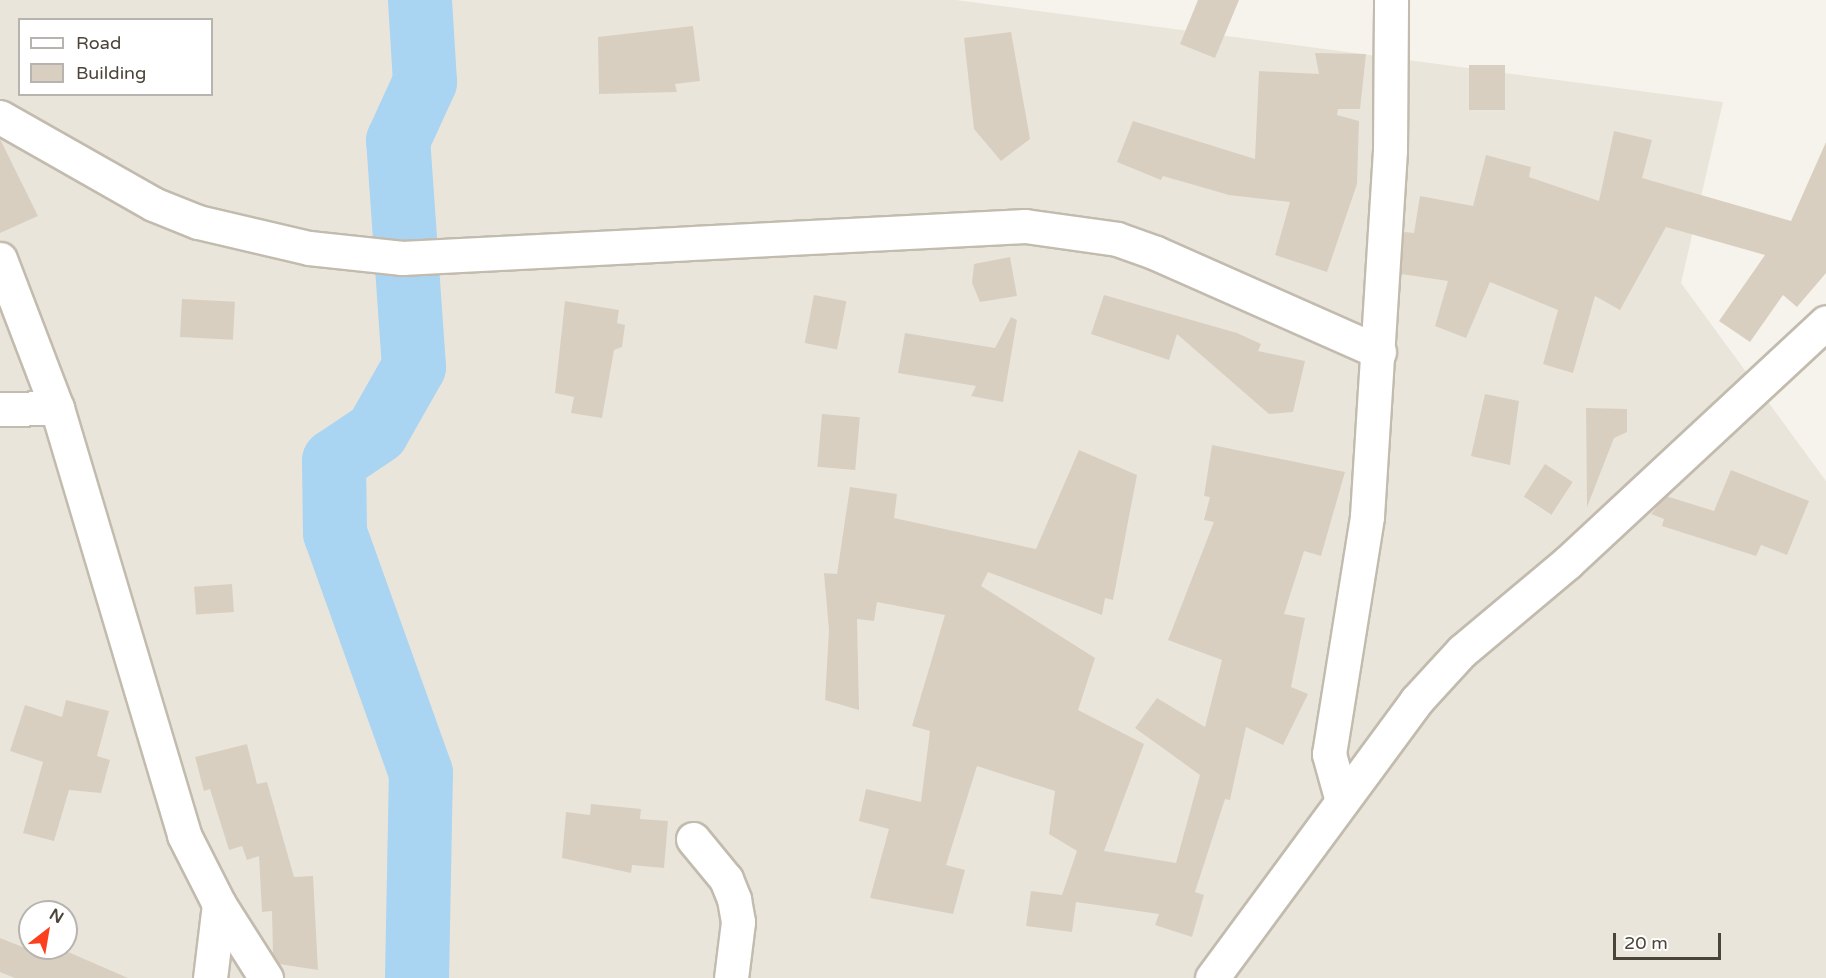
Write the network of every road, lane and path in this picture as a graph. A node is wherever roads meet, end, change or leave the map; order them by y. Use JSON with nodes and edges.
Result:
{"nodes":[{"id":1,"x":1391,"y":0,"type":"edge"},
{"id":2,"x":0,"y":117,"type":"edge"},
{"id":3,"x":0,"y":259,"type":"edge"},
{"id":4,"x":1826,"y":322,"type":"edge"},
{"id":5,"x":1378,"y":352,"type":"junction"},
{"id":6,"x":57,"y":408,"type":"junction"},
{"id":7,"x":0,"y":409,"type":"edge"},
{"id":8,"x":1342,"y":801,"type":"junction"},
{"id":9,"x":693,"y":839,"type":"dead end"},
{"id":10,"x":219,"y":904,"type":"junction"},
{"id":11,"x":210,"y":978,"type":"edge"},
{"id":12,"x":266,"y":978,"type":"edge"},
{"id":13,"x":731,"y":978,"type":"edge"},
{"id":14,"x":1212,"y":978,"type":"edge"}],
"edges":[{"from":1,"to":5,"type":"street"},
{"from":2,"to":5,"type":"street"},
{"from":3,"to":6,"type":"street"},
{"from":4,"to":8,"type":"street"},
{"from":5,"to":8,"type":"street"},
{"from":6,"to":7,"type":"street"},
{"from":6,"to":10,"type":"street"},
{"from":8,"to":14,"type":"street"},
{"from":9,"to":13,"type":"street"},
{"from":10,"to":11,"type":"street"},
{"from":10,"to":12,"type":"street"}]}
